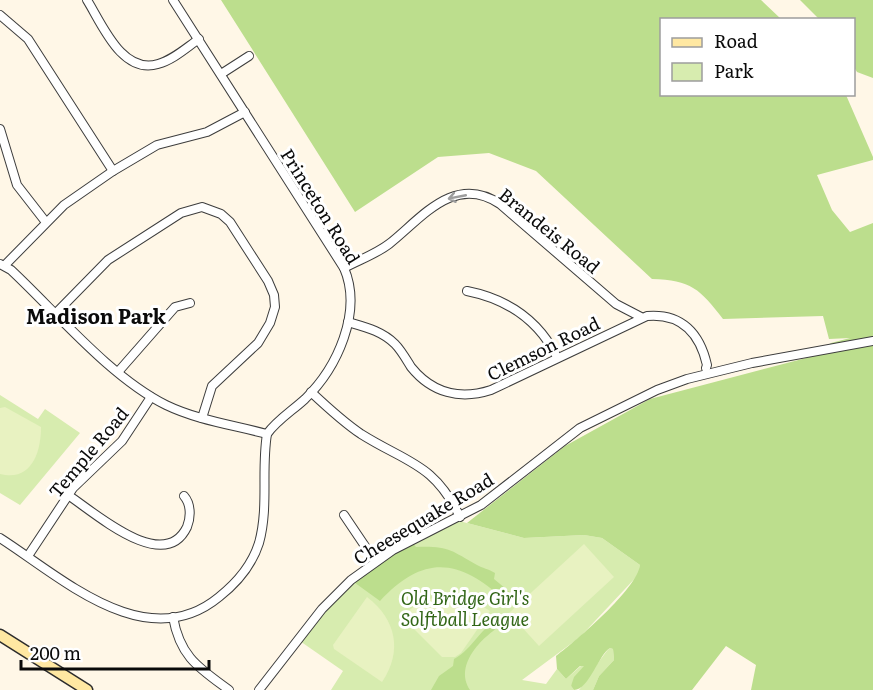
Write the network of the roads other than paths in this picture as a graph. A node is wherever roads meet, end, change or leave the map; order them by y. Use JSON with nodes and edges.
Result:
{"nodes":[{"id":1,"x":87,"y":0,"type":"edge"},
{"id":2,"x":173,"y":0,"type":"edge"},
{"id":3,"x":0,"y":15,"type":"edge"},
{"id":4,"x":199,"y":39,"type":"junction"},
{"id":5,"x":249,"y":56,"type":"dead end"},
{"id":6,"x":221,"y":74,"type":"junction"},
{"id":7,"x":245,"y":112,"type":"junction"},
{"id":8,"x":0,"y":129,"type":"edge"},
{"id":9,"x":113,"y":171,"type":"junction"},
{"id":10,"x":45,"y":221,"type":"junction"},
{"id":11,"x":2,"y":264,"type":"edge"},
{"id":12,"x":344,"y":268,"type":"junction"},
{"id":13,"x":467,"y":291,"type":"dead end"},
{"id":14,"x":190,"y":303,"type":"dead end"},
{"id":15,"x":56,"y":312,"type":"junction"},
{"id":16,"x":641,"y":317,"type":"junction"},
{"id":17,"x":348,"y":322,"type":"junction"},
{"id":18,"x":873,"y":341,"type":"edge"},
{"id":19,"x":557,"y":357,"type":"junction"},
{"id":20,"x":706,"y":368,"type":"dead end"},
{"id":21,"x":118,"y":372,"type":"junction"},
{"id":22,"x":311,"y":392,"type":"junction"},
{"id":23,"x":151,"y":397,"type":"junction"},
{"id":24,"x":202,"y":418,"type":"junction"},
{"id":25,"x":267,"y":434,"type":"junction"},
{"id":26,"x":68,"y":495,"type":"junction"},
{"id":27,"x":184,"y":496,"type":"dead end"},
{"id":28,"x":344,"y":515,"type":"dead end"},
{"id":29,"x":460,"y":517,"type":"junction"},
{"id":30,"x":0,"y":538,"type":"edge"},
{"id":31,"x":28,"y":556,"type":"junction"},
{"id":32,"x":375,"y":561,"type":"junction"},
{"id":33,"x":173,"y":617,"type":"junction"},
{"id":34,"x":0,"y":634,"type":"edge"},
{"id":35,"x":87,"y":690,"type":"edge"},
{"id":36,"x":229,"y":690,"type":"edge"},
{"id":37,"x":259,"y":690,"type":"edge"}],
"edges":[{"from":1,"to":4,"type":"street"},
{"from":2,"to":4,"type":"street","name":"Princeton Road"},
{"from":3,"to":9,"type":"street"},
{"from":4,"to":6,"type":"street","name":"Princeton Road"},
{"from":5,"to":6,"type":"street"},
{"from":6,"to":7,"type":"street","name":"Princeton Road"},
{"from":7,"to":9,"type":"street"},
{"from":7,"to":12,"type":"street","name":"Princeton Road"},
{"from":8,"to":10,"type":"street"},
{"from":9,"to":10,"type":"street"},
{"from":10,"to":11,"type":"street"},
{"from":11,"to":15,"type":"street"},
{"from":16,"to":12,"type":"street","name":"Brandeis Road","one_way":true},
{"from":12,"to":17,"type":"street","name":"Princeton Road"},
{"from":13,"to":19,"type":"street"},
{"from":14,"to":21,"type":"street"},
{"from":15,"to":21,"type":"street"},
{"from":15,"to":24,"type":"street"},
{"from":16,"to":19,"type":"street","name":"Clemson Road"},
{"from":16,"to":20,"type":"street","name":"Clemson Road"},
{"from":17,"to":19,"type":"street","name":"Clemson Road"},
{"from":17,"to":22,"type":"street","name":"Princeton Road"},
{"from":18,"to":29,"type":"street","name":"Cheesequake Road"},
{"from":21,"to":23,"type":"street"},
{"from":22,"to":25,"type":"street","name":"Princeton Road"},
{"from":22,"to":29,"type":"street"},
{"from":23,"to":24,"type":"street"},
{"from":23,"to":26,"type":"street","name":"Temple Road"},
{"from":24,"to":25,"type":"street"},
{"from":25,"to":33,"type":"street"},
{"from":26,"to":27,"type":"street"},
{"from":26,"to":31,"type":"street","name":"Temple Road"},
{"from":28,"to":32,"type":"street"},
{"from":29,"to":32,"type":"street","name":"Cheesequake Road"},
{"from":30,"to":31,"type":"street"},
{"from":31,"to":33,"type":"street"},
{"from":32,"to":37,"type":"street","name":"Cheesequake Road"},
{"from":33,"to":36,"type":"street"},
{"from":34,"to":35,"type":"street"}]}
